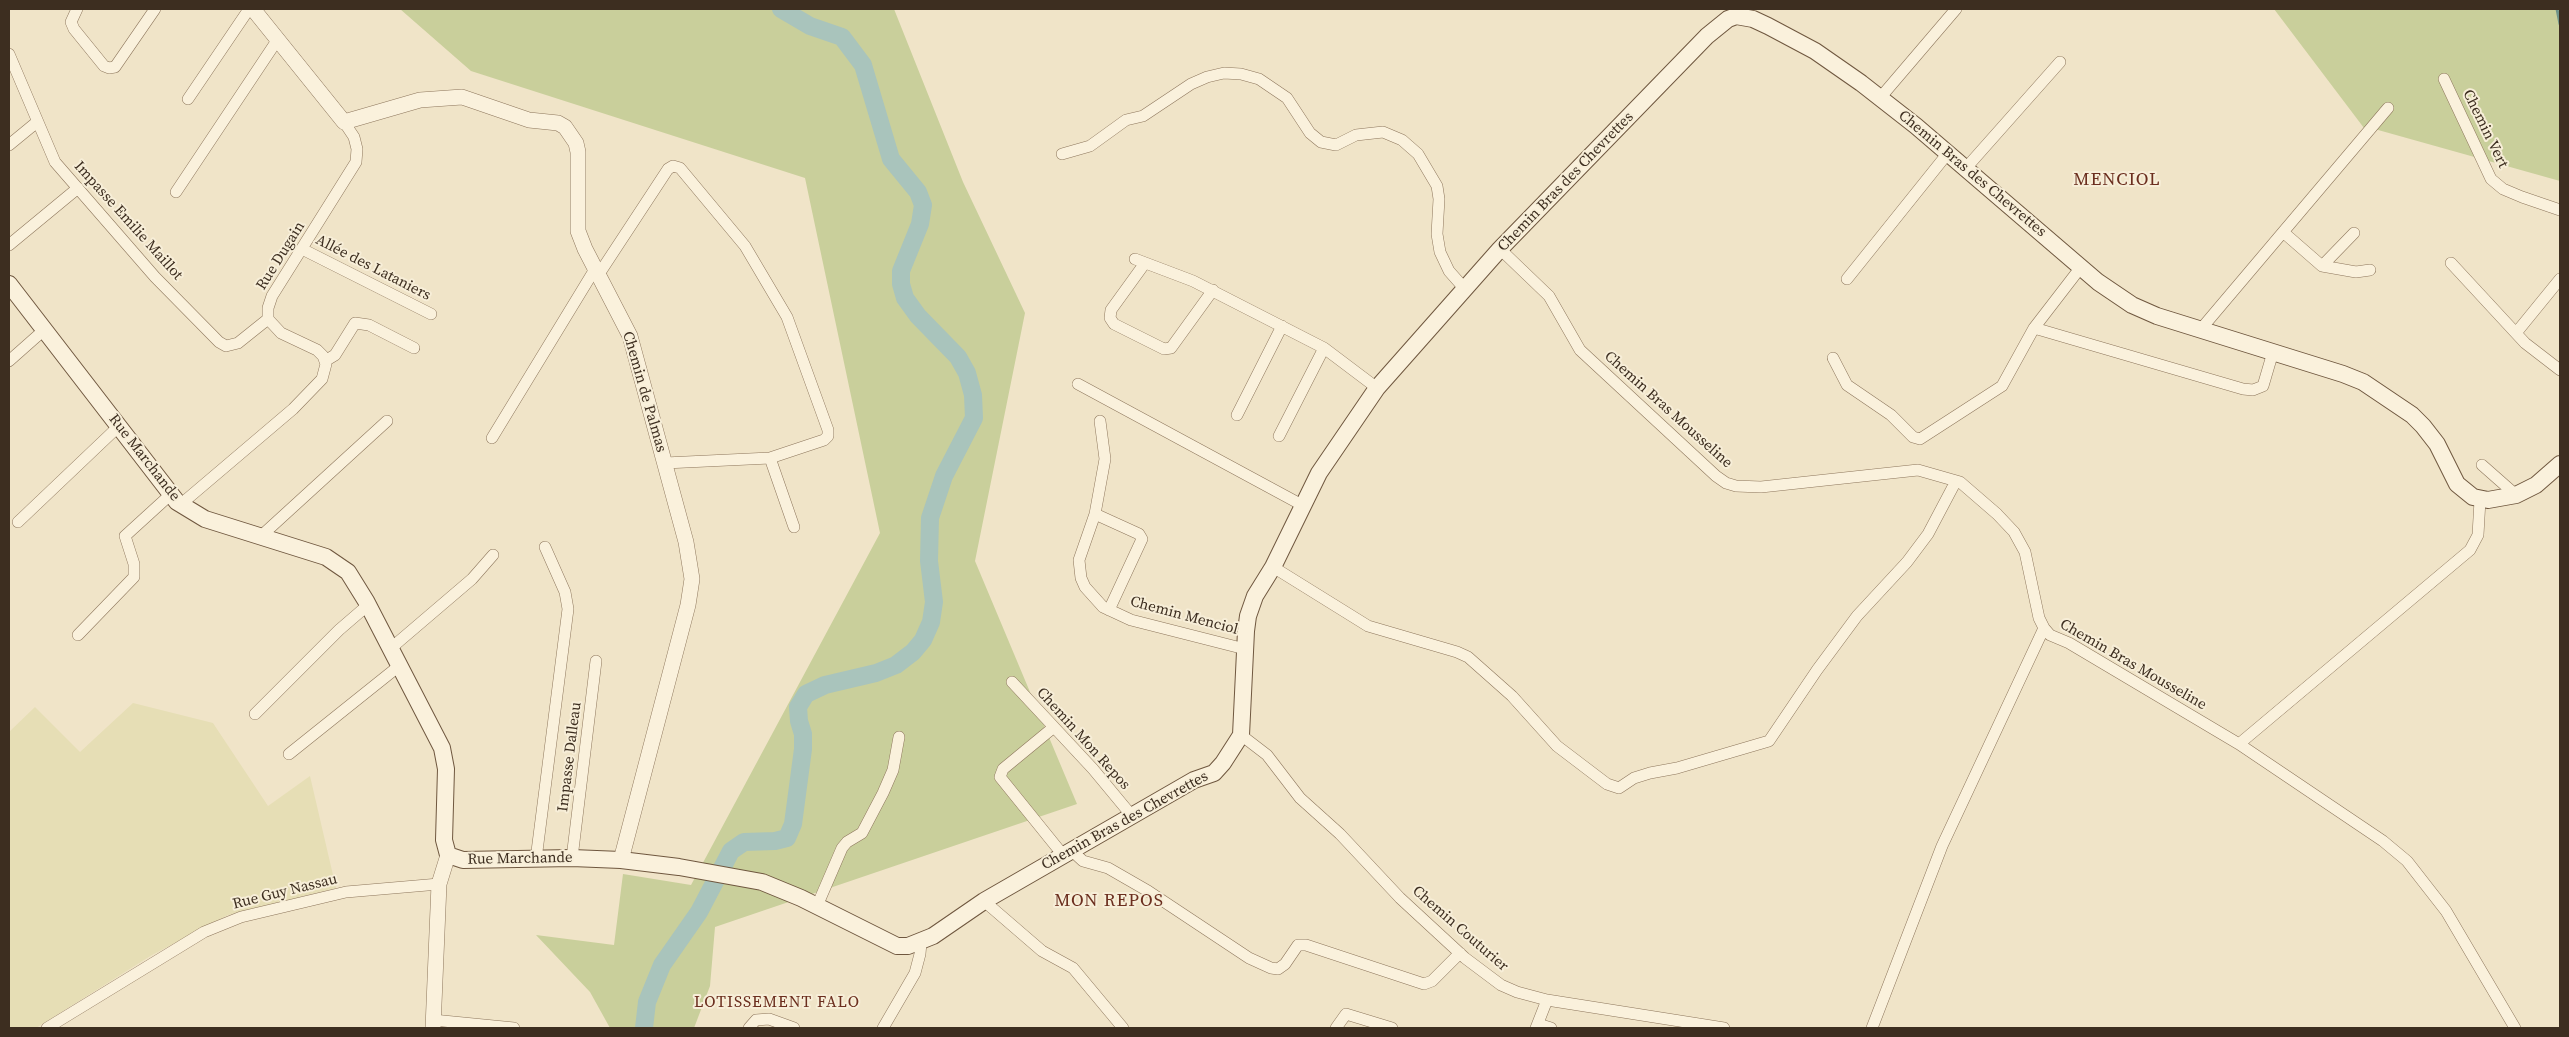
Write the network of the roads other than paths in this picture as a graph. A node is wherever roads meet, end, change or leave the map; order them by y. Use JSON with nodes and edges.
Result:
{"nodes":[{"id":1,"x":77,"y":9,"type":"edge"},
{"id":2,"x":154,"y":9,"type":"edge"},
{"id":3,"x":249,"y":9,"type":"edge"},
{"id":4,"x":253,"y":9,"type":"edge"},
{"id":5,"x":1956,"y":9,"type":"edge"},
{"id":6,"x":1731,"y":12,"type":"edge"},
{"id":7,"x":278,"y":39,"type":"junction"},
{"id":8,"x":9,"y":54,"type":"edge"},
{"id":9,"x":2060,"y":62,"type":"dead end"},
{"id":10,"x":2444,"y":79,"type":"dead end"},
{"id":11,"x":1880,"y":98,"type":"junction"},
{"id":12,"x":188,"y":99,"type":"dead end"},
{"id":13,"x":2388,"y":108,"type":"dead end"},
{"id":14,"x":37,"y":122,"type":"junction"},
{"id":15,"x":344,"y":122,"type":"junction"},
{"id":16,"x":9,"y":145,"type":"edge"},
{"id":17,"x":1948,"y":153,"type":"junction"},
{"id":18,"x":1062,"y":154,"type":"dead end"},
{"id":19,"x":1966,"y":168,"type":"junction"},
{"id":20,"x":78,"y":188,"type":"junction"},
{"id":21,"x":176,"y":192,"type":"dead end"},
{"id":22,"x":2560,"y":210,"type":"edge"},
{"id":23,"x":2283,"y":232,"type":"junction"},
{"id":24,"x":2354,"y":233,"type":"dead end"},
{"id":25,"x":9,"y":246,"type":"edge"},
{"id":26,"x":302,"y":249,"type":"junction"},
{"id":27,"x":1500,"y":249,"type":"junction"},
{"id":28,"x":2451,"y":263,"type":"dead end"},
{"id":29,"x":2322,"y":266,"type":"junction"},
{"id":30,"x":2081,"y":267,"type":"junction"},
{"id":31,"x":2370,"y":270,"type":"dead end"},
{"id":32,"x":597,"y":272,"type":"junction"},
{"id":33,"x":1847,"y":279,"type":"dead end"},
{"id":34,"x":2560,"y":279,"type":"edge"},
{"id":35,"x":9,"y":284,"type":"edge"},
{"id":36,"x":1464,"y":288,"type":"junction"},
{"id":37,"x":1213,"y":290,"type":"junction"},
{"id":38,"x":432,"y":314,"type":"dead end"},
{"id":39,"x":268,"y":319,"type":"junction"},
{"id":40,"x":1282,"y":326,"type":"junction"},
{"id":41,"x":2034,"y":328,"type":"junction"},
{"id":42,"x":2201,"y":329,"type":"junction"},
{"id":43,"x":44,"y":330,"type":"junction"},
{"id":44,"x":2516,"y":333,"type":"junction"},
{"id":45,"x":414,"y":348,"type":"dead end"},
{"id":46,"x":1324,"y":348,"type":"junction"},
{"id":47,"x":2273,"y":352,"type":"junction"},
{"id":48,"x":1833,"y":358,"type":"dead end"},
{"id":49,"x":9,"y":361,"type":"edge"},
{"id":50,"x":325,"y":361,"type":"junction"},
{"id":51,"x":2560,"y":370,"type":"edge"},
{"id":52,"x":1078,"y":384,"type":"dead end"},
{"id":53,"x":1376,"y":388,"type":"junction"},
{"id":54,"x":1237,"y":415,"type":"dead end"},
{"id":55,"x":387,"y":421,"type":"dead end"},
{"id":56,"x":1100,"y":421,"type":"dead end"},
{"id":57,"x":119,"y":426,"type":"junction"},
{"id":58,"x":1279,"y":436,"type":"dead end"},
{"id":59,"x":492,"y":438,"type":"dead end"},
{"id":60,"x":770,"y":458,"type":"junction"},
{"id":61,"x":665,"y":463,"type":"junction"},
{"id":62,"x":2560,"y":464,"type":"edge"},
{"id":63,"x":2482,"y":465,"type":"dead end"},
{"id":64,"x":1956,"y":481,"type":"junction"},
{"id":65,"x":2516,"y":495,"type":"junction"},
{"id":66,"x":175,"y":500,"type":"junction"},
{"id":67,"x":2480,"y":500,"type":"junction"},
{"id":68,"x":1302,"y":505,"type":"junction"},
{"id":69,"x":1096,"y":514,"type":"junction"},
{"id":70,"x":18,"y":522,"type":"dead end"},
{"id":71,"x":794,"y":527,"type":"dead end"},
{"id":72,"x":260,"y":537,"type":"junction"},
{"id":73,"x":545,"y":547,"type":"dead end"},
{"id":74,"x":493,"y":555,"type":"dead end"},
{"id":75,"x":1273,"y":567,"type":"junction"},
{"id":76,"x":368,"y":605,"type":"junction"},
{"id":77,"x":1109,"y":610,"type":"junction"},
{"id":78,"x":2044,"y":628,"type":"junction"},
{"id":79,"x":78,"y":635,"type":"dead end"},
{"id":80,"x":390,"y":649,"type":"junction"},
{"id":81,"x":1245,"y":649,"type":"junction"},
{"id":82,"x":596,"y":661,"type":"dead end"},
{"id":83,"x":399,"y":666,"type":"junction"},
{"id":84,"x":1012,"y":682,"type":"dead end"},
{"id":85,"x":255,"y":714,"type":"dead end"},
{"id":86,"x":1054,"y":726,"type":"junction"},
{"id":87,"x":1241,"y":734,"type":"junction"},
{"id":88,"x":898,"y":737,"type":"dead end"},
{"id":89,"x":2239,"y":744,"type":"junction"},
{"id":90,"x":289,"y":754,"type":"dead end"},
{"id":91,"x":1132,"y":816,"type":"junction"},
{"id":92,"x":1067,"y":852,"type":"junction"},
{"id":93,"x":448,"y":855,"type":"junction"},
{"id":94,"x":572,"y":858,"type":"junction"},
{"id":95,"x":536,"y":859,"type":"junction"},
{"id":96,"x":622,"y":860,"type":"junction"},
{"id":97,"x":703,"y":871,"type":"joint"},
{"id":98,"x":439,"y":884,"type":"junction"},
{"id":99,"x":984,"y":901,"type":"junction"},
{"id":100,"x":818,"y":906,"type":"junction"},
{"id":101,"x":921,"y":942,"type":"junction"},
{"id":102,"x":1460,"y":953,"type":"junction"},
{"id":103,"x":1547,"y":1000,"type":"junction"},
{"id":104,"x":433,"y":1024,"type":"edge"},
{"id":105,"x":1537,"y":1026,"type":"edge"},
{"id":106,"x":48,"y":1028,"type":"edge"},
{"id":107,"x":514,"y":1028,"type":"edge"},
{"id":108,"x":749,"y":1028,"type":"edge"},
{"id":109,"x":794,"y":1028,"type":"edge"},
{"id":110,"x":882,"y":1028,"type":"edge"},
{"id":111,"x":1123,"y":1028,"type":"edge"},
{"id":112,"x":1336,"y":1028,"type":"edge"},
{"id":113,"x":1392,"y":1028,"type":"edge"},
{"id":114,"x":1551,"y":1028,"type":"edge"},
{"id":115,"x":1724,"y":1028,"type":"edge"},
{"id":116,"x":1872,"y":1028,"type":"edge"},
{"id":117,"x":2515,"y":1028,"type":"edge"}],
"edges":[{"from":1,"to":2,"type":"street"},
{"from":3,"to":12,"type":"street"},
{"from":4,"to":7,"type":"street"},
{"from":5,"to":11,"type":"street"},
{"from":6,"to":11,"type":"main road","name":"Chemin Bras des Chevrettes"},
{"from":6,"to":27,"type":"main road","name":"Chemin Bras des Chevrettes"},
{"from":7,"to":15,"type":"street"},
{"from":7,"to":21,"type":"street"},
{"from":8,"to":14,"type":"street","name":"Impasse Emilie Maillot"},
{"from":9,"to":19,"type":"street"},
{"from":10,"to":22,"type":"street","name":"Chemin Vert"},
{"from":11,"to":17,"type":"main road","name":"Chemin Bras des Chevrettes"},
{"from":13,"to":23,"type":"street"},
{"from":14,"to":16,"type":"street"},
{"from":14,"to":20,"type":"street","name":"Impasse Emilie Maillot"},
{"from":15,"to":26,"type":"street","name":"Rue Dugain"},
{"from":15,"to":32,"type":"street","name":"Chemin de Palmas"},
{"from":17,"to":19,"type":"main road","name":"Chemin Bras des Chevrettes"},
{"from":17,"to":33,"type":"street"},
{"from":18,"to":36,"type":"street"},
{"from":19,"to":30,"type":"main road","name":"Chemin Bras des Chevrettes"},
{"from":20,"to":25,"type":"street"},
{"from":20,"to":39,"type":"street","name":"Impasse Emilie Maillot"},
{"from":23,"to":29,"type":"street"},
{"from":23,"to":42,"type":"street"},
{"from":24,"to":29,"type":"street"},
{"from":26,"to":38,"type":"street","name":"Allée des Lataniers"},
{"from":26,"to":39,"type":"street","name":"Rue Dugain"},
{"from":27,"to":36,"type":"main road","name":"Chemin Bras des Chevrettes"},
{"from":27,"to":64,"type":"street","name":"Chemin Bras Mousseline"},
{"from":28,"to":44,"type":"street"},
{"from":29,"to":31,"type":"street"},
{"from":30,"to":41,"type":"street"},
{"from":30,"to":42,"type":"main road","name":"Chemin Bras des Chevrettes"},
{"from":32,"to":59,"type":"street"},
{"from":32,"to":60,"type":"street"},
{"from":32,"to":61,"type":"street","name":"Chemin de Palmas"},
{"from":34,"to":44,"type":"street"},
{"from":35,"to":43,"type":"main road","name":"Rue Marchande"},
{"from":36,"to":53,"type":"main road","name":"Chemin Bras des Chevrettes"},
{"from":37,"to":37,"type":"street"},
{"from":37,"to":40,"type":"street"},
{"from":39,"to":50,"type":"street"},
{"from":40,"to":46,"type":"street"},
{"from":40,"to":54,"type":"street"},
{"from":41,"to":47,"type":"street"},
{"from":41,"to":48,"type":"street"},
{"from":42,"to":47,"type":"main road","name":"Chemin Bras des Chevrettes"},
{"from":43,"to":49,"type":"street"},
{"from":43,"to":57,"type":"main road","name":"Rue Marchande"},
{"from":44,"to":51,"type":"street"},
{"from":45,"to":50,"type":"street"},
{"from":46,"to":53,"type":"street"},
{"from":46,"to":58,"type":"street"},
{"from":47,"to":67,"type":"main road","name":"Chemin Bras des Chevrettes"},
{"from":50,"to":66,"type":"street"},
{"from":52,"to":68,"type":"street"},
{"from":53,"to":68,"type":"main road","name":"Chemin Bras des Chevrettes"},
{"from":55,"to":72,"type":"street"},
{"from":56,"to":69,"type":"street","name":"Chemin Menciol"},
{"from":57,"to":66,"type":"main road","name":"Rue Marchande"},
{"from":57,"to":70,"type":"street"},
{"from":60,"to":61,"type":"street"},
{"from":60,"to":71,"type":"street"},
{"from":61,"to":96,"type":"street","name":"Chemin de Palmas"},
{"from":62,"to":65,"type":"main road"},
{"from":63,"to":65,"type":"street"},
{"from":64,"to":75,"type":"street"},
{"from":64,"to":78,"type":"street","name":"Chemin Bras Mousseline"},
{"from":65,"to":67,"type":"main road"},
{"from":66,"to":72,"type":"main road","name":"Rue Marchande"},
{"from":66,"to":79,"type":"street"},
{"from":67,"to":89,"type":"street"},
{"from":68,"to":75,"type":"main road","name":"Chemin Bras des Chevrettes"},
{"from":69,"to":77,"type":"street","name":"Chemin Menciol"},
{"from":69,"to":77,"type":"street"},
{"from":72,"to":76,"type":"main road","name":"Rue Marchande"},
{"from":73,"to":95,"type":"street"},
{"from":74,"to":80,"type":"street"},
{"from":75,"to":81,"type":"main road","name":"Chemin Bras des Chevrettes"},
{"from":76,"to":80,"type":"main road","name":"Rue Marchande"},
{"from":76,"to":85,"type":"street"},
{"from":77,"to":81,"type":"street","name":"Chemin Menciol"},
{"from":78,"to":89,"type":"street","name":"Chemin Bras Mousseline"},
{"from":78,"to":116,"type":"street"},
{"from":80,"to":83,"type":"main road","name":"Rue Marchande"},
{"from":81,"to":87,"type":"main road","name":"Chemin Bras des Chevrettes"},
{"from":82,"to":94,"type":"street","name":"Impasse Dalleau"},
{"from":83,"to":90,"type":"street"},
{"from":83,"to":93,"type":"main road","name":"Rue Marchande"},
{"from":84,"to":86,"type":"street","name":"Chemin Mon Repos"},
{"from":86,"to":91,"type":"street","name":"Chemin Mon Repos"},
{"from":86,"to":92,"type":"street"},
{"from":87,"to":91,"type":"main road","name":"Chemin Bras des Chevrettes"},
{"from":87,"to":102,"type":"street","name":"Chemin Couturier"},
{"from":88,"to":100,"type":"street"},
{"from":89,"to":117,"type":"street","name":"Chemin Bras Mousseline"},
{"from":91,"to":92,"type":"main road","name":"Chemin Bras des Chevrettes"},
{"from":92,"to":99,"type":"main road","name":"Chemin Bras des Chevrettes"},
{"from":92,"to":102,"type":"street"},
{"from":93,"to":95,"type":"main road","name":"Rue Marchande"},
{"from":93,"to":98,"type":"street"},
{"from":94,"to":95,"type":"main road","name":"Rue Marchande"},
{"from":94,"to":96,"type":"main road","name":"Rue Marchande"},
{"from":96,"to":97,"type":"main road","name":"Rue Marchande"},
{"from":97,"to":100,"type":"main road","name":"Chemin Bras des Chevrettes"},
{"from":98,"to":104,"type":"street"},
{"from":98,"to":106,"type":"street","name":"Rue Guy Nassau"},
{"from":99,"to":101,"type":"main road","name":"Chemin Bras des Chevrettes"},
{"from":99,"to":111,"type":"street"},
{"from":100,"to":101,"type":"main road","name":"Chemin Bras des Chevrettes"},
{"from":101,"to":110,"type":"street"},
{"from":102,"to":103,"type":"street","name":"Chemin Couturier"},
{"from":103,"to":105,"type":"street"},
{"from":103,"to":115,"type":"street","name":"Chemin Couturier"},
{"from":104,"to":107,"type":"street"},
{"from":105,"to":114,"type":"street"},
{"from":108,"to":109,"type":"street"},
{"from":112,"to":113,"type":"street"}]}
